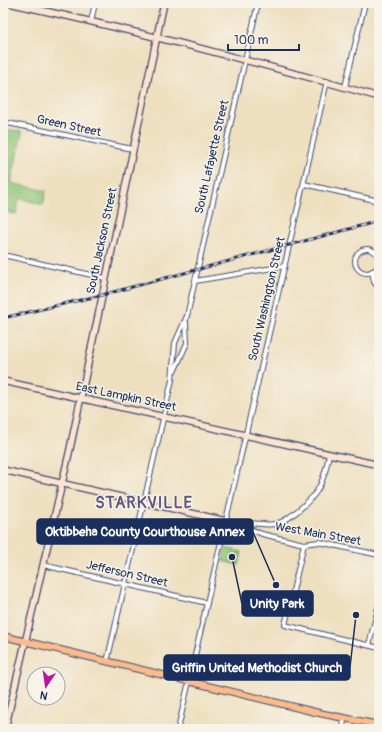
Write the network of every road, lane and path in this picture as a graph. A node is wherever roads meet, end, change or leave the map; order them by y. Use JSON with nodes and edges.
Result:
{"nodes":[{"id":1,"x":9,"y":3,"type":"edge"},
{"id":2,"x":96,"y":3,"type":"edge"},
{"id":3,"x":164,"y":3,"type":"edge"},
{"id":4,"x":258,"y":3,"type":"edge"},
{"id":5,"x":365,"y":3,"type":"edge"},
{"id":6,"x":36,"y":6,"type":"edge"},
{"id":7,"x":91,"y":22,"type":"junction"},
{"id":8,"x":156,"y":38,"type":"junction"},
{"id":9,"x":244,"y":61,"type":"junction"},
{"id":10,"x":327,"y":81,"type":"junction"},
{"id":11,"x":345,"y":87,"type":"junction"},
{"id":12,"x":379,"y":96,"type":"edge"},
{"id":13,"x":3,"y":122,"type":"edge"},
{"id":14,"x":132,"y":149,"type":"junction"},
{"id":15,"x":304,"y":184,"type":"junction"},
{"id":16,"x":379,"y":201,"type":"edge"},
{"id":17,"x":3,"y":255,"type":"edge"},
{"id":18,"x":285,"y":266,"type":"junction"},
{"id":19,"x":372,"y":271,"type":"junction"},
{"id":20,"x":105,"y":278,"type":"junction"},
{"id":21,"x":195,"y":281,"type":"junction"},
{"id":22,"x":379,"y":288,"type":"edge"},
{"id":23,"x":187,"y":316,"type":"junction"},
{"id":24,"x":180,"y":332,"type":"junction"},
{"id":25,"x":186,"y":333,"type":"junction"},
{"id":26,"x":175,"y":353,"type":"junction"},
{"id":27,"x":182,"y":355,"type":"junction"},
{"id":28,"x":172,"y":380,"type":"junction"},
{"id":29,"x":3,"y":381,"type":"edge"},
{"id":30,"x":81,"y":398,"type":"junction"},
{"id":31,"x":164,"y":415,"type":"junction"},
{"id":32,"x":245,"y":435,"type":"junction"},
{"id":33,"x":329,"y":454,"type":"junction"},
{"id":34,"x":379,"y":465,"type":"edge"},
{"id":35,"x":3,"y":470,"type":"edge"},
{"id":36,"x":62,"y":484,"type":"junction"},
{"id":37,"x":144,"y":503,"type":"junction"},
{"id":38,"x":226,"y":521,"type":"junction"},
{"id":39,"x":239,"y":524,"type":"junction"},
{"id":40,"x":257,"y":524,"type":"junction"},
{"id":41,"x":255,"y":531,"type":"junction"},
{"id":42,"x":304,"y":544,"type":"junction"},
{"id":43,"x":379,"y":555,"type":"edge"},
{"id":44,"x":43,"y":565,"type":"junction"},
{"id":45,"x":125,"y":584,"type":"junction"},
{"id":46,"x":207,"y":603,"type":"junction"},
{"id":47,"x":379,"y":604,"type":"edge"},
{"id":48,"x":3,"y":636,"type":"edge"},
{"id":49,"x":26,"y":642,"type":"junction"},
{"id":50,"x":369,"y":646,"type":"junction"},
{"id":51,"x":379,"y":648,"type":"edge"},
{"id":52,"x":107,"y":662,"type":"junction"},
{"id":53,"x":189,"y":682,"type":"junction"},
{"id":54,"x":344,"y":719,"type":"junction"},
{"id":55,"x":379,"y":725,"type":"edge"},
{"id":56,"x":5,"y":729,"type":"edge"},
{"id":57,"x":178,"y":729,"type":"edge"},
{"id":58,"x":343,"y":729,"type":"edge"}],
"edges":[{"from":1,"to":6,"type":"street"},
{"from":2,"to":7,"type":"street"},
{"from":3,"to":8,"type":"street","name":"South Jackson Street"},
{"from":4,"to":9,"type":"street","name":"South Lafayette Street"},
{"from":5,"to":11,"type":"street"},
{"from":6,"to":7,"type":"street"},
{"from":7,"to":8,"type":"street"},
{"from":8,"to":9,"type":"street"},
{"from":8,"to":14,"type":"street","name":"South Jackson Street"},
{"from":9,"to":10,"type":"street"},
{"from":9,"to":21,"type":"street","name":"South Lafayette Street"},
{"from":10,"to":11,"type":"street"},
{"from":10,"to":15,"type":"street","name":"South Washington Street"},
{"from":11,"to":12,"type":"street"},
{"from":13,"to":14,"type":"street","name":"Green Street"},
{"from":14,"to":20,"type":"street","name":"South Jackson Street"},
{"from":15,"to":16,"type":"street"},
{"from":15,"to":18,"type":"street","name":"South Washington Street"},
{"from":17,"to":20,"type":"street"},
{"from":18,"to":21,"type":"street"},
{"from":18,"to":32,"type":"street","name":"South Washington Street"},
{"from":19,"to":19,"type":"street"},
{"from":19,"to":22,"type":"street"},
{"from":20,"to":30,"type":"street","name":"South Jackson Street"},
{"from":21,"to":23,"type":"street","name":"South Lafayette Street"},
{"from":23,"to":24,"type":"street","name":"South Lafayette Street"},
{"from":23,"to":25,"type":"street","name":"South Lafayette Street"},
{"from":24,"to":25,"type":"street"},
{"from":24,"to":26,"type":"street","name":"South Lafayette Street"},
{"from":25,"to":27,"type":"street","name":"South Lafayette Street"},
{"from":26,"to":27,"type":"street"},
{"from":26,"to":28,"type":"street","name":"South Lafayette Street"},
{"from":27,"to":28,"type":"street","name":"South Lafayette Street"},
{"from":28,"to":31,"type":"street","name":"South Lafayette Street"},
{"from":29,"to":30,"type":"street","name":"East Lampkin Street"},
{"from":30,"to":31,"type":"street","name":"East Lampkin Street"},
{"from":30,"to":36,"type":"street","name":"South Jackson Street"},
{"from":31,"to":32,"type":"street","name":"East Lampkin Street"},
{"from":31,"to":37,"type":"street","name":"South Lafayette Street"},
{"from":32,"to":33,"type":"street","name":"East Lampkin Street"},
{"from":32,"to":38,"type":"street","name":"South Washington Street"},
{"from":33,"to":34,"type":"street","name":"East Lampkin Street"},
{"from":33,"to":40,"type":"street"},
{"from":35,"to":36,"type":"street"},
{"from":36,"to":37,"type":"street"},
{"from":36,"to":44,"type":"street","name":"South Jackson Street"},
{"from":37,"to":38,"type":"street"},
{"from":37,"to":45,"type":"street","name":"South Lafayette Street"},
{"from":38,"to":39,"type":"street","name":"West Main Street"},
{"from":38,"to":46,"type":"street","name":"South Washington Street"},
{"from":39,"to":40,"type":"street"},
{"from":39,"to":41,"type":"street","name":"West Main Street"},
{"from":40,"to":41,"type":"street","name":"West Main Street"},
{"from":41,"to":42,"type":"street","name":"West Main Street"},
{"from":42,"to":43,"type":"street","name":"West Main Street"},
{"from":42,"to":50,"type":"street"},
{"from":44,"to":45,"type":"street","name":"Jefferson Street"},
{"from":44,"to":49,"type":"street","name":"South Jackson Street"},
{"from":45,"to":46,"type":"street","name":"Jefferson Street"},
{"from":45,"to":52,"type":"street","name":"South Lafayette Street"},
{"from":46,"to":53,"type":"street","name":"South Washington Street"},
{"from":47,"to":50,"type":"street"},
{"from":48,"to":49,"type":"main road"},
{"from":49,"to":52,"type":"main road"},
{"from":49,"to":56,"type":"street","name":"South Jackson Street"},
{"from":50,"to":51,"type":"street"},
{"from":52,"to":53,"type":"main road"},
{"from":53,"to":54,"type":"main road"},
{"from":53,"to":57,"type":"street","name":"South Washington Street"},
{"from":54,"to":55,"type":"main road"},
{"from":54,"to":58,"type":"street"}]}
